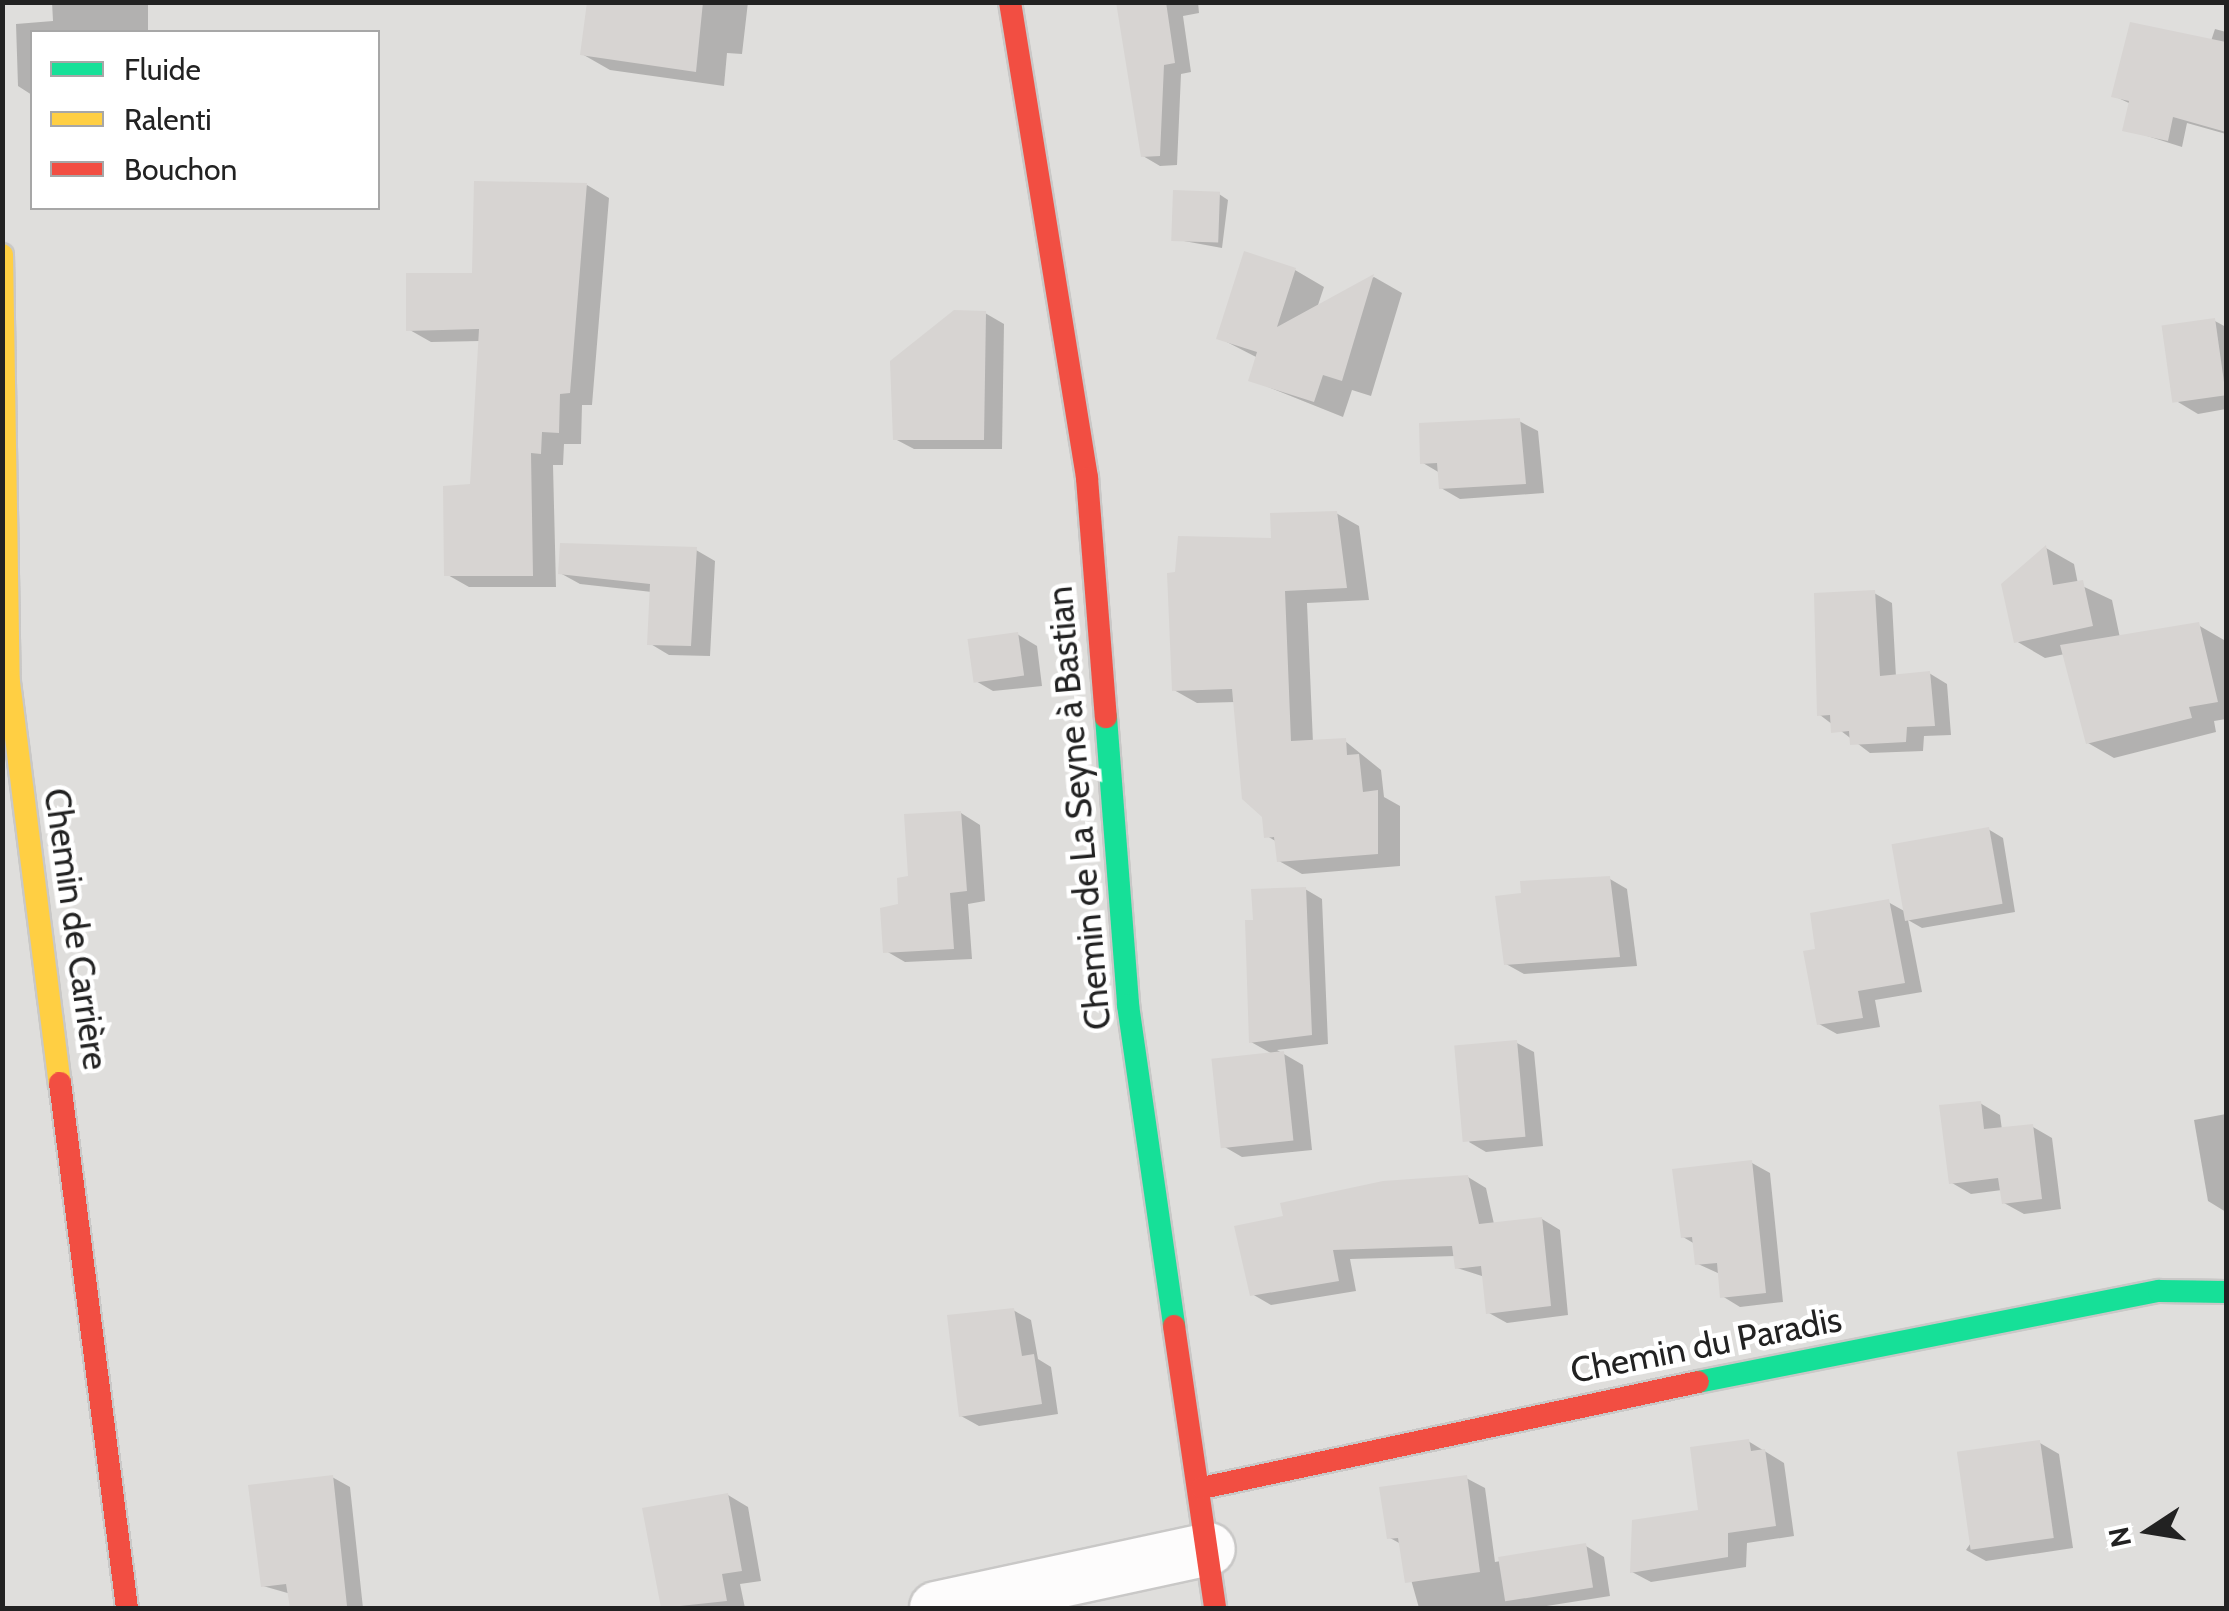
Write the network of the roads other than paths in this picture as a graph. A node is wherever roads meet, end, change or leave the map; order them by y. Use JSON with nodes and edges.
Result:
{"nodes":[{"id":1,"x":1010,"y":2,"type":"edge"},
{"id":2,"x":2,"y":255,"type":"edge"},
{"id":3,"x":3,"y":356,"type":"edge"},
{"id":4,"x":2226,"y":1292,"type":"edge"},
{"id":5,"x":1202,"y":1488,"type":"junction"},
{"id":6,"x":1209,"y":1549,"type":"junction"},
{"id":7,"x":128,"y":1608,"type":"edge"},
{"id":8,"x":936,"y":1608,"type":"edge"},
{"id":9,"x":1215,"y":1608,"type":"edge"}],
"edges":[{"from":1,"to":5,"type":"street","name":"Chemin de La Seyne à Bastian"},
{"from":2,"to":3,"type":"street","name":"Chemin de Carrière"},
{"from":3,"to":7,"type":"street","name":"Chemin de Carrière"},
{"from":4,"to":5,"type":"street","name":"Chemin du Paradis"},
{"from":5,"to":6,"type":"street","name":"Chemin de La Seyne à Bastian"},
{"from":6,"to":8,"type":"street"},
{"from":6,"to":9,"type":"street","name":"Chemin de La Seyne à Bastian"}]}
